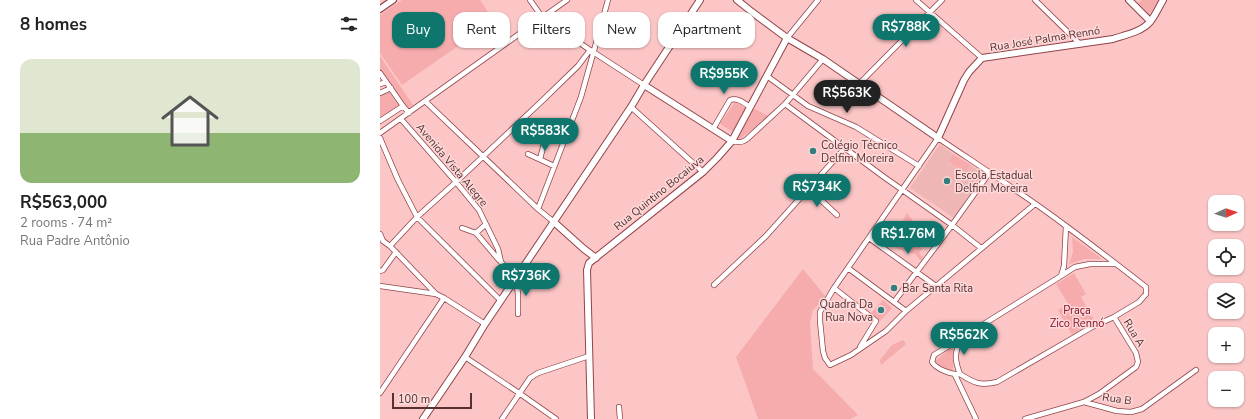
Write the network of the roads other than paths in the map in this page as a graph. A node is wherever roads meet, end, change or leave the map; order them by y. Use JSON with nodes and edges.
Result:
{"nodes":[{"id":1,"x":393,"y":0,"type":"edge"},
{"id":2,"x":530,"y":0,"type":"edge"},
{"id":3,"x":567,"y":0,"type":"edge"},
{"id":4,"x":608,"y":0,"type":"edge"},
{"id":5,"x":691,"y":0,"type":"edge"},
{"id":6,"x":700,"y":0,"type":"edge"},
{"id":7,"x":737,"y":0,"type":"edge"},
{"id":8,"x":818,"y":0,"type":"edge"},
{"id":9,"x":916,"y":0,"type":"edge"},
{"id":10,"x":942,"y":0,"type":"edge"},
{"id":11,"x":1035,"y":0,"type":"edge"},
{"id":12,"x":1163,"y":0,"type":"edge"},
{"id":13,"x":1131,"y":1,"type":"edge"},
{"id":14,"x":696,"y":6,"type":"junction"},
{"id":15,"x":380,"y":9,"type":"edge"},
{"id":16,"x":538,"y":12,"type":"edge"},
{"id":17,"x":549,"y":12,"type":"edge"},
{"id":18,"x":930,"y":12,"type":"junction"},
{"id":19,"x":1150,"y":21,"type":"junction"},
{"id":20,"x":518,"y":34,"type":"edge"},
{"id":21,"x":787,"y":38,"type":"junction"},
{"id":22,"x":1079,"y":43,"type":"junction"},
{"id":23,"x":585,"y":47,"type":"edge"},
{"id":24,"x":592,"y":52,"type":"junction"},
{"id":25,"x":982,"y":58,"type":"junction"},
{"id":26,"x":823,"y":59,"type":"junction"},
{"id":27,"x":380,"y":73,"type":"edge"},
{"id":28,"x":767,"y":76,"type":"junction"},
{"id":29,"x":386,"y":82,"type":"junction"},
{"id":30,"x":380,"y":84,"type":"edge"},
{"id":31,"x":859,"y":84,"type":"junction"},
{"id":32,"x":644,"y":85,"type":"junction"},
{"id":33,"x":390,"y":88,"type":"junction"},
{"id":34,"x":380,"y":93,"type":"edge"},
{"id":35,"x":792,"y":94,"type":"junction"},
{"id":36,"x":425,"y":101,"type":"junction"},
{"id":37,"x":784,"y":104,"type":"junction"},
{"id":38,"x":403,"y":106,"type":"junction"},
{"id":39,"x":631,"y":107,"type":"junction"},
{"id":40,"x":750,"y":107,"type":"junction"},
{"id":41,"x":409,"y":113,"type":"junction"},
{"id":42,"x":401,"y":119,"type":"junction"},
{"id":43,"x":380,"y":121,"type":"edge"},
{"id":44,"x":713,"y":129,"type":"junction"},
{"id":45,"x":380,"y":133,"type":"edge"},
{"id":46,"x":546,"y":136,"type":"dead end"},
{"id":47,"x":380,"y":138,"type":"edge"},
{"id":48,"x":938,"y":138,"type":"junction"},
{"id":49,"x":732,"y":141,"type":"junction"},
{"id":50,"x":845,"y":148,"type":"junction"},
{"id":51,"x":528,"y":154,"type":"dead end"},
{"id":52,"x":483,"y":156,"type":"junction"},
{"id":53,"x":540,"y":159,"type":"junction"},
{"id":54,"x":554,"y":166,"type":"junction"},
{"id":55,"x":919,"y":166,"type":"junction"},
{"id":56,"x":703,"y":172,"type":"junction"},
{"id":57,"x":990,"y":172,"type":"junction"},
{"id":58,"x":456,"y":182,"type":"junction"},
{"id":59,"x":809,"y":189,"type":"junction"},
{"id":60,"x":904,"y":190,"type":"junction"},
{"id":61,"x":1035,"y":204,"type":"junction"},
{"id":62,"x":538,"y":209,"type":"junction"},
{"id":63,"x":837,"y":215,"type":"dead end"},
{"id":64,"x":417,"y":217,"type":"junction"},
{"id":65,"x":555,"y":222,"type":"junction"},
{"id":66,"x":485,"y":224,"type":"junction"},
{"id":67,"x":952,"y":225,"type":"junction"},
{"id":68,"x":1066,"y":226,"type":"junction"},
{"id":69,"x":462,"y":228,"type":"dead end"},
{"id":70,"x":476,"y":233,"type":"junction"},
{"id":71,"x":380,"y":234,"type":"edge"},
{"id":72,"x":869,"y":238,"type":"junction"},
{"id":73,"x":382,"y":244,"type":"edge"},
{"id":74,"x":390,"y":246,"type":"junction"},
{"id":75,"x":981,"y":248,"type":"junction"},
{"id":76,"x":396,"y":252,"type":"junction"},
{"id":77,"x":596,"y":258,"type":"junction"},
{"id":78,"x":501,"y":262,"type":"junction"},
{"id":79,"x":1116,"y":264,"type":"junction"},
{"id":80,"x":848,"y":268,"type":"junction"},
{"id":81,"x":380,"y":271,"type":"edge"},
{"id":82,"x":917,"y":272,"type":"junction"},
{"id":83,"x":1061,"y":276,"type":"junction"},
{"id":84,"x":516,"y":280,"type":"junction"},
{"id":85,"x":714,"y":285,"type":"dead end"},
{"id":86,"x":380,"y":286,"type":"edge"},
{"id":87,"x":936,"y":286,"type":"junction"},
{"id":88,"x":834,"y":288,"type":"junction"},
{"id":89,"x":436,"y":294,"type":"junction"},
{"id":90,"x":444,"y":298,"type":"junction"},
{"id":91,"x":501,"y":301,"type":"junction"},
{"id":92,"x":894,"y":302,"type":"junction"},
{"id":93,"x":906,"y":311,"type":"junction"},
{"id":94,"x":518,"y":314,"type":"dead end"},
{"id":95,"x":1114,"y":317,"type":"junction"},
{"id":96,"x":486,"y":324,"type":"junction"},
{"id":97,"x":960,"y":339,"type":"junction"},
{"id":98,"x":858,"y":349,"type":"junction"},
{"id":99,"x":589,"y":356,"type":"junction"},
{"id":100,"x":466,"y":357,"type":"junction"},
{"id":101,"x":1196,"y":370,"type":"dead end"},
{"id":102,"x":957,"y":375,"type":"junction"},
{"id":103,"x":380,"y":393,"type":"edge"},
{"id":104,"x":519,"y":393,"type":"junction"},
{"id":105,"x":1084,"y":402,"type":"junction"},
{"id":106,"x":620,"y":407,"type":"dead end"},
{"id":107,"x":554,"y":418,"type":"edge"},
{"id":108,"x":423,"y":419,"type":"edge"},
{"id":109,"x":502,"y":419,"type":"edge"},
{"id":110,"x":591,"y":419,"type":"edge"},
{"id":111,"x":620,"y":419,"type":"edge"},
{"id":112,"x":976,"y":419,"type":"edge"},
{"id":113,"x":1025,"y":419,"type":"edge"}],
"edges":[{"from":1,"to":15,"type":"street"},
{"from":2,"to":16,"type":"street"},
{"from":3,"to":17,"type":"street"},
{"from":4,"to":24,"type":"street"},
{"from":5,"to":14,"type":"main road"},
{"from":6,"to":14,"type":"main road"},
{"from":7,"to":21,"type":"main road"},
{"from":8,"to":21,"type":"street"},
{"from":9,"to":18,"type":"street"},
{"from":10,"to":18,"type":"street"},
{"from":11,"to":22,"type":"street"},
{"from":12,"to":19,"type":"main road"},
{"from":13,"to":19,"type":"main road"},
{"from":14,"to":32,"type":"main road"},
{"from":18,"to":25,"type":"street"},
{"from":18,"to":31,"type":"street"},
{"from":19,"to":22,"type":"main road","name":"Rua José Palma Rennó"},
{"from":20,"to":36,"type":"street"},
{"from":21,"to":26,"type":"main road"},
{"from":21,"to":28,"type":"main road","name":"Rua Quintino Bocaiuva"},
{"from":22,"to":25,"type":"main road","name":"Rua José Palma Rennó"},
{"from":23,"to":24,"type":"street"},
{"from":24,"to":32,"type":"street"},
{"from":24,"to":52,"type":"street"},
{"from":24,"to":54,"type":"street"},
{"from":25,"to":48,"type":"main road","name":"Rua José Palma Rennó"},
{"from":26,"to":31,"type":"main road"},
{"from":26,"to":35,"type":"street"},
{"from":27,"to":29,"type":"street"},
{"from":28,"to":35,"type":"street"},
{"from":28,"to":40,"type":"main road","name":"Rua Quintino Bocaiuva"},
{"from":29,"to":30,"type":"street"},
{"from":29,"to":33,"type":"street"},
{"from":31,"to":48,"type":"main road"},
{"from":32,"to":39,"type":"main road"},
{"from":32,"to":44,"type":"main road"},
{"from":33,"to":34,"type":"street"},
{"from":33,"to":38,"type":"street"},
{"from":35,"to":37,"type":"street"},
{"from":35,"to":55,"type":"street"},
{"from":36,"to":41,"type":"street"},
{"from":36,"to":52,"type":"street"},
{"from":37,"to":49,"type":"street"},
{"from":37,"to":50,"type":"street"},
{"from":38,"to":41,"type":"street"},
{"from":38,"to":43,"type":"street"},
{"from":39,"to":56,"type":"street"},
{"from":39,"to":65,"type":"main road"},
{"from":40,"to":44,"type":"street"},
{"from":40,"to":49,"type":"main road","name":"Rua Quintino Bocaiuva"},
{"from":41,"to":42,"type":"street"},
{"from":42,"to":45,"type":"street"},
{"from":42,"to":58,"type":"street","name":"Avenida Vista Alegre"},
{"from":44,"to":49,"type":"main road"},
{"from":46,"to":53,"type":"street"},
{"from":47,"to":64,"type":"street"},
{"from":48,"to":55,"type":"street"},
{"from":48,"to":57,"type":"street"},
{"from":49,"to":56,"type":"main road","name":"Rua Quintino Bocaiuva"},
{"from":50,"to":59,"type":"street"},
{"from":50,"to":60,"type":"street"},
{"from":51,"to":53,"type":"street"},
{"from":52,"to":58,"type":"street"},
{"from":52,"to":62,"type":"street"},
{"from":53,"to":54,"type":"street"},
{"from":54,"to":62,"type":"street"},
{"from":55,"to":60,"type":"street"},
{"from":56,"to":77,"type":"main road","name":"Rua Quintino Bocaiuva"},
{"from":57,"to":61,"type":"street"},
{"from":57,"to":67,"type":"street"},
{"from":58,"to":64,"type":"street"},
{"from":58,"to":66,"type":"street","name":"Avenida Vista Alegre"},
{"from":59,"to":63,"type":"street"},
{"from":59,"to":85,"type":"street"},
{"from":60,"to":67,"type":"street"},
{"from":60,"to":72,"type":"street"},
{"from":61,"to":68,"type":"street"},
{"from":61,"to":75,"type":"street"},
{"from":62,"to":65,"type":"street"},
{"from":64,"to":74,"type":"street"},
{"from":64,"to":91,"type":"street"},
{"from":65,"to":77,"type":"main road"},
{"from":65,"to":84,"type":"main road"},
{"from":66,"to":70,"type":"street","name":"Avenida Vista Alegre"},
{"from":66,"to":78,"type":"street","name":"Avenida Vista Alegre"},
{"from":67,"to":75,"type":"street"},
{"from":67,"to":82,"type":"street"},
{"from":68,"to":79,"type":"street"},
{"from":68,"to":83,"type":"street"},
{"from":69,"to":70,"type":"street","name":"Avenida Vista Alegre"},
{"from":70,"to":78,"type":"street","name":"Avenida Vista Alegre"},
{"from":71,"to":73,"type":"street"},
{"from":72,"to":80,"type":"street"},
{"from":72,"to":82,"type":"street"},
{"from":73,"to":74,"type":"street"},
{"from":74,"to":76,"type":"street"},
{"from":75,"to":87,"type":"street"},
{"from":76,"to":81,"type":"street"},
{"from":76,"to":89,"type":"street"},
{"from":77,"to":99,"type":"main road"},
{"from":78,"to":84,"type":"street","name":"Avenida Vista Alegre"},
{"from":79,"to":83,"type":"street"},
{"from":79,"to":95,"type":"street"},
{"from":80,"to":88,"type":"street"},
{"from":80,"to":92,"type":"street"},
{"from":82,"to":87,"type":"street"},
{"from":82,"to":92,"type":"street"},
{"from":83,"to":97,"type":"street"},
{"from":84,"to":91,"type":"main road"},
{"from":84,"to":94,"type":"street"},
{"from":86,"to":89,"type":"street"},
{"from":87,"to":93,"type":"street"},
{"from":88,"to":98,"type":"street"},
{"from":88,"to":98,"type":"street"},
{"from":89,"to":90,"type":"street"},
{"from":90,"to":96,"type":"street"},
{"from":90,"to":103,"type":"street"},
{"from":91,"to":96,"type":"main road"},
{"from":92,"to":93,"type":"street"},
{"from":93,"to":98,"type":"street"},
{"from":95,"to":102,"type":"street"},
{"from":95,"to":105,"type":"street","name":"Rua A"},
{"from":96,"to":100,"type":"main road"},
{"from":97,"to":102,"type":"street"},
{"from":97,"to":102,"type":"street"},
{"from":99,"to":104,"type":"street"},
{"from":99,"to":110,"type":"main road"},
{"from":100,"to":104,"type":"street"},
{"from":100,"to":108,"type":"main road"},
{"from":101,"to":105,"type":"street","name":"Rua B"},
{"from":102,"to":112,"type":"street"},
{"from":104,"to":107,"type":"street"},
{"from":104,"to":109,"type":"street"},
{"from":105,"to":113,"type":"street"},
{"from":106,"to":111,"type":"street"}]}
